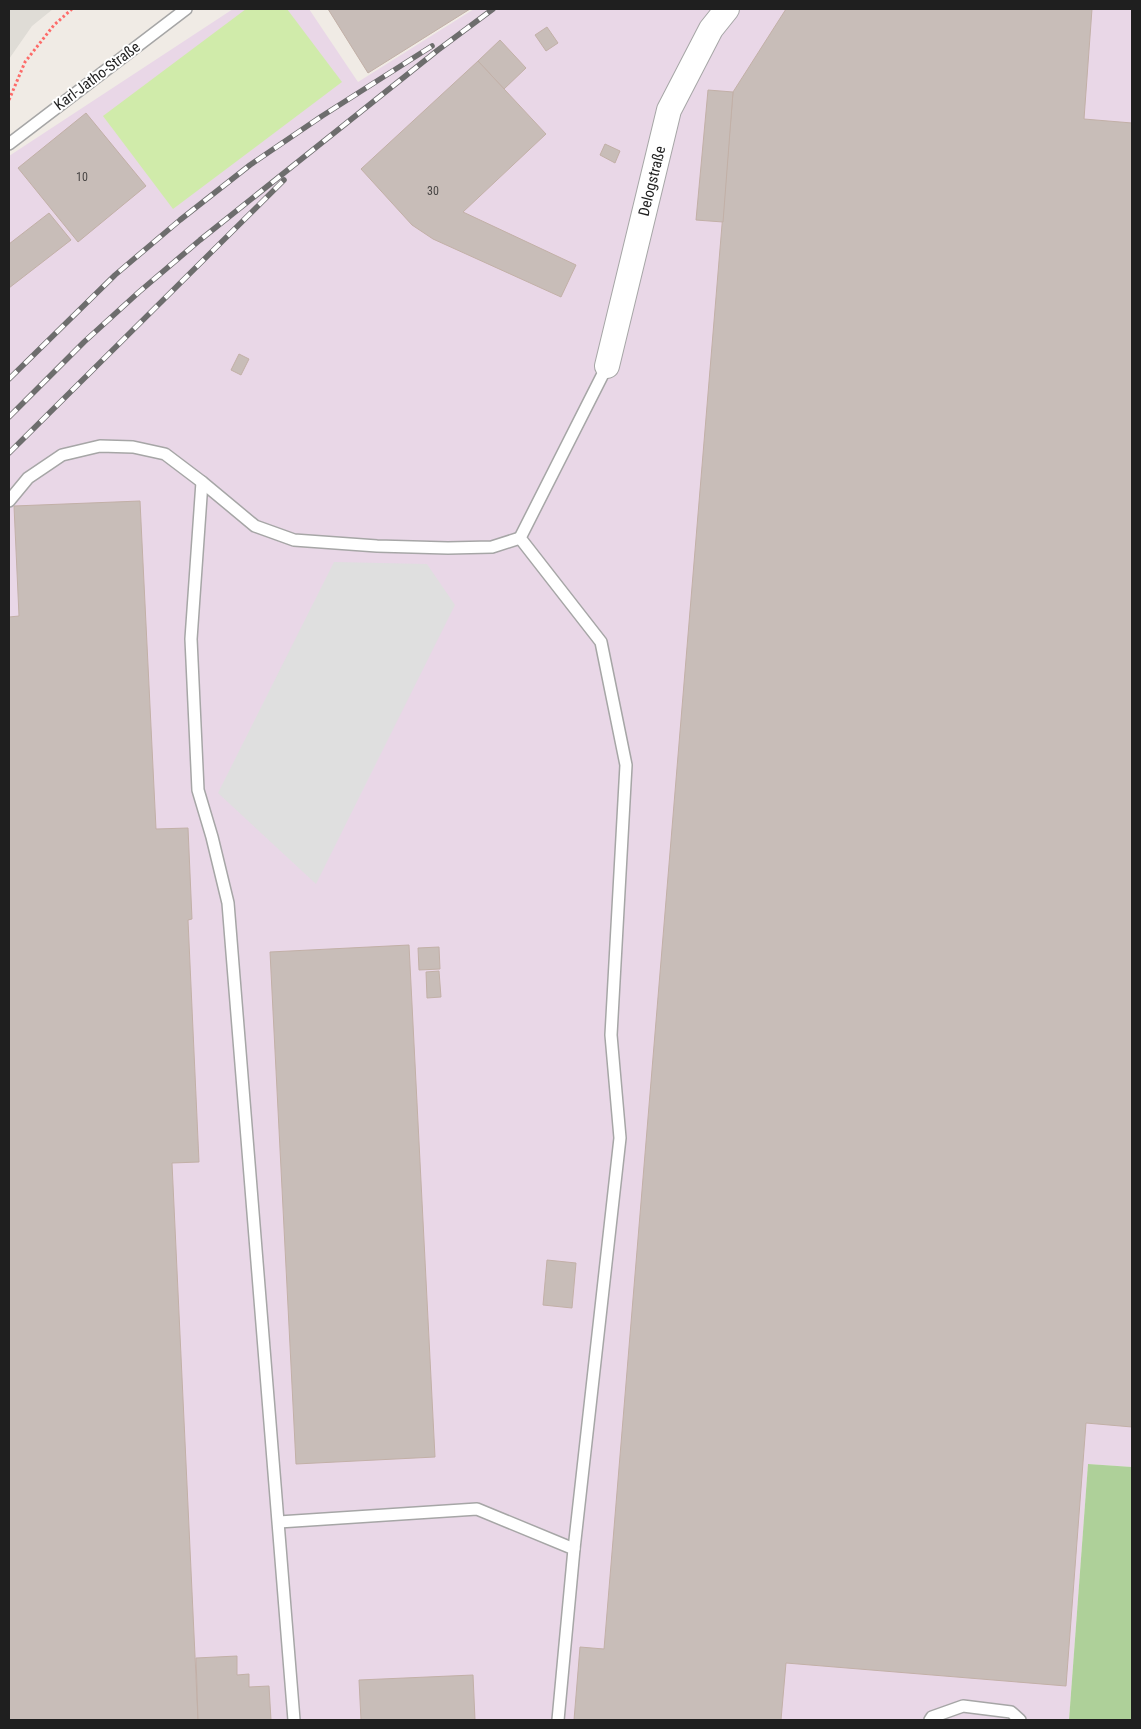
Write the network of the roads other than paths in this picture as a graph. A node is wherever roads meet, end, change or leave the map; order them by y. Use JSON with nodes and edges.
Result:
{"nodes":[{"id":1,"x":186,"y":9,"type":"edge"},
{"id":2,"x":727,"y":9,"type":"edge"},
{"id":3,"x":9,"y":144,"type":"edge"},
{"id":4,"x":607,"y":366,"type":"joint"},
{"id":5,"x":202,"y":482,"type":"junction"},
{"id":6,"x":9,"y":501,"type":"edge"},
{"id":7,"x":520,"y":538,"type":"junction"},
{"id":8,"x":279,"y":1522,"type":"junction"},
{"id":9,"x":574,"y":1549,"type":"junction"},
{"id":10,"x":294,"y":1720,"type":"edge"},
{"id":11,"x":558,"y":1720,"type":"edge"},
{"id":12,"x":930,"y":1720,"type":"edge"},
{"id":13,"x":1020,"y":1720,"type":"edge"}],
"edges":[{"from":1,"to":3,"type":"lane","name":"Karl-Jatho-Straße"},
{"from":2,"to":4,"type":"street","name":"Delogstraße"},
{"from":4,"to":7,"type":"lane"},
{"from":5,"to":6,"type":"lane"},
{"from":5,"to":7,"type":"lane"},
{"from":5,"to":8,"type":"lane"},
{"from":7,"to":9,"type":"lane"},
{"from":8,"to":9,"type":"lane"},
{"from":8,"to":10,"type":"lane"},
{"from":9,"to":11,"type":"lane"},
{"from":12,"to":13,"type":"lane"}]}
